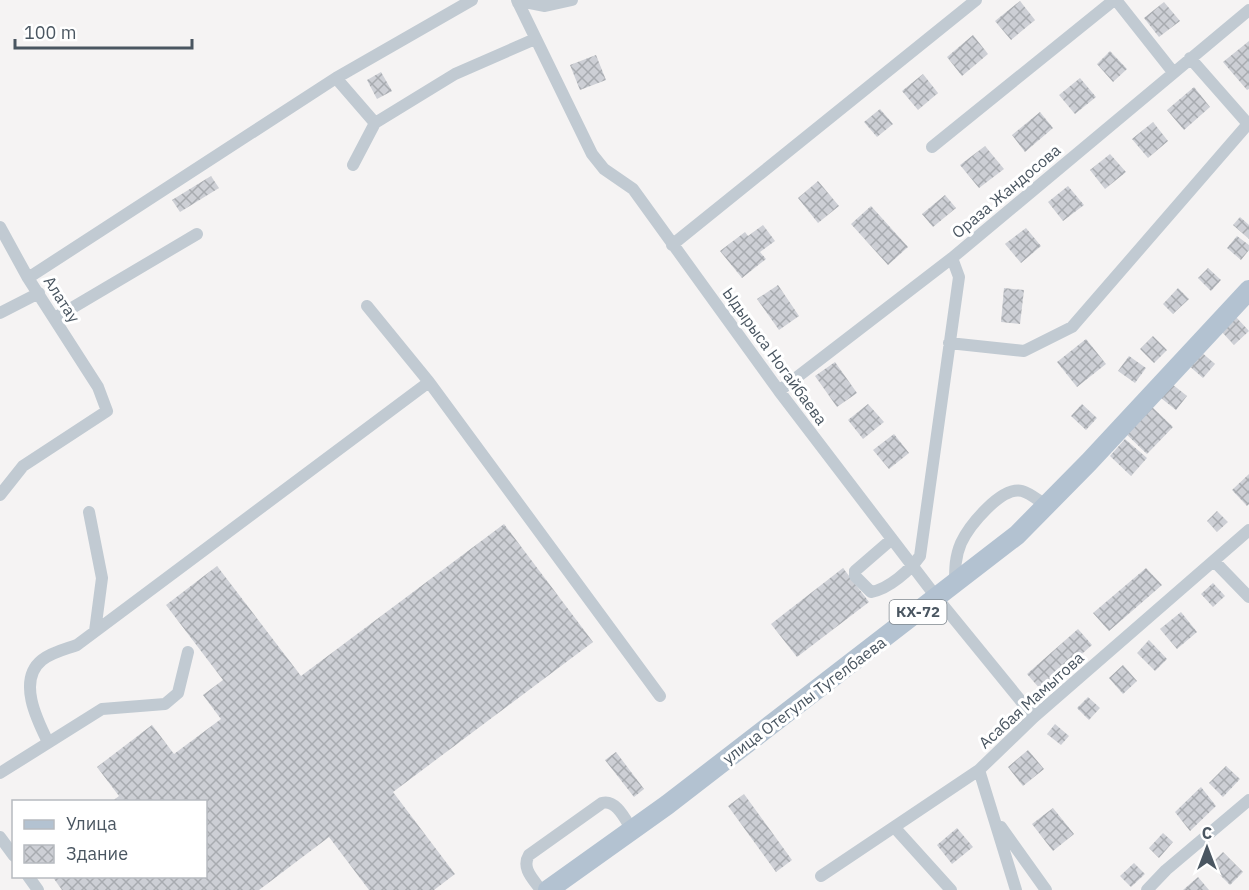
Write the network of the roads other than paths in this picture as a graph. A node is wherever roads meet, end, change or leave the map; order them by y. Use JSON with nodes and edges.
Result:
{"nodes":[{"id":1,"x":472,"y":0,"type":"edge"},
{"id":2,"x":572,"y":0,"type":"edge"},
{"id":3,"x":976,"y":0,"type":"edge"},
{"id":4,"x":1115,"y":0,"type":"edge"},
{"id":5,"x":518,"y":2,"type":"edge"},
{"id":6,"x":1249,"y":10,"type":"edge"},
{"id":7,"x":535,"y":39,"type":"junction"},
{"id":8,"x":1190,"y":58,"type":"junction"},
{"id":9,"x":1173,"y":72,"type":"junction"},
{"id":10,"x":336,"y":78,"type":"junction"},
{"id":11,"x":375,"y":123,"type":"junction"},
{"id":12,"x":1248,"y":125,"type":"edge"},
{"id":13,"x":932,"y":147,"type":"dead end"},
{"id":14,"x":353,"y":165,"type":"dead end"},
{"id":15,"x":0,"y":227,"type":"edge"},
{"id":16,"x":197,"y":234,"type":"dead end"},
{"id":17,"x":672,"y":245,"type":"junction"},
{"id":18,"x":952,"y":258,"type":"junction"},
{"id":19,"x":28,"y":278,"type":"junction"},
{"id":20,"x":1249,"y":290,"type":"edge"},
{"id":21,"x":39,"y":293,"type":"junction"},
{"id":22,"x":367,"y":306,"type":"dead end"},
{"id":23,"x":0,"y":313,"type":"edge"},
{"id":24,"x":55,"y":318,"type":"junction"},
{"id":25,"x":950,"y":343,"type":"junction"},
{"id":26,"x":429,"y":382,"type":"junction"},
{"id":27,"x":779,"y":391,"type":"junction"},
{"id":28,"x":0,"y":495,"type":"edge"},
{"id":29,"x":1046,"y":506,"type":"junction"},
{"id":30,"x":90,"y":512,"type":"dead end"},
{"id":31,"x":1249,"y":530,"type":"edge"},
{"id":32,"x":892,"y":539,"type":"junction"},
{"id":33,"x":1214,"y":561,"type":"junction"},
{"id":34,"x":913,"y":566,"type":"junction"},
{"id":35,"x":955,"y":584,"type":"junction"},
{"id":36,"x":1249,"y":597,"type":"edge"},
{"id":37,"x":936,"y":598,"type":"junction"},
{"id":38,"x":95,"y":631,"type":"junction"},
{"id":39,"x":188,"y":652,"type":"dead end"},
{"id":40,"x":660,"y":696,"type":"dead end"},
{"id":41,"x":1034,"y":717,"type":"junction"},
{"id":42,"x":48,"y":742,"type":"junction"},
{"id":43,"x":980,"y":770,"type":"junction"},
{"id":44,"x":0,"y":772,"type":"edge"},
{"id":45,"x":1249,"y":800,"type":"edge"},
{"id":46,"x":995,"y":819,"type":"junction"},
{"id":47,"x":895,"y":828,"type":"junction"},
{"id":48,"x":632,"y":830,"type":"junction"},
{"id":49,"x":0,"y":837,"type":"edge"},
{"id":50,"x":12,"y":853,"type":"edge"},
{"id":51,"x":821,"y":876,"type":"dead end"},
{"id":52,"x":541,"y":890,"type":"edge"},
{"id":53,"x":548,"y":890,"type":"edge"},
{"id":54,"x":951,"y":890,"type":"edge"},
{"id":55,"x":1016,"y":890,"type":"edge"},
{"id":56,"x":1046,"y":890,"type":"edge"},
{"id":57,"x":1147,"y":890,"type":"edge"}],
"edges":[{"from":1,"to":10,"type":"street"},
{"from":2,"to":5,"type":"street"},
{"from":3,"to":17,"type":"street"},
{"from":4,"to":9,"type":"street"},
{"from":4,"to":13,"type":"street"},
{"from":5,"to":7,"type":"street","name":"Ыдырыса Ногайбаева"},
{"from":6,"to":8,"type":"street","name":"Ораза Жандосова"},
{"from":7,"to":11,"type":"street"},
{"from":7,"to":17,"type":"street","name":"Ыдырыса Ногайбаева"},
{"from":8,"to":9,"type":"street","name":"Ораза Жандосова"},
{"from":8,"to":12,"type":"street"},
{"from":9,"to":18,"type":"street","name":"Ораза Жандосова"},
{"from":10,"to":11,"type":"street"},
{"from":10,"to":19,"type":"street"},
{"from":11,"to":14,"type":"street"},
{"from":12,"to":25,"type":"street"},
{"from":15,"to":19,"type":"street","name":"Алатау"},
{"from":16,"to":24,"type":"street"},
{"from":17,"to":27,"type":"street","name":"Ыдырыса Ногайбаева"},
{"from":18,"to":25,"type":"street"},
{"from":18,"to":27,"type":"street","name":"Ораза Жандосова"},
{"from":19,"to":21,"type":"street","name":"Алатау"},
{"from":20,"to":29,"type":"main road","name":"улица Отегулы Тугелбаева","number":"КХ-72"},
{"from":21,"to":23,"type":"street"},
{"from":21,"to":24,"type":"street","name":"Алатау"},
{"from":22,"to":26,"type":"street"},
{"from":24,"to":28,"type":"street","name":"Алатау"},
{"from":25,"to":34,"type":"street"},
{"from":26,"to":38,"type":"street"},
{"from":26,"to":40,"type":"street"},
{"from":27,"to":32,"type":"street","name":"Ыдырыса Ногайбаева"},
{"from":29,"to":35,"type":"main road","name":"улица Отегулы Тугелбаева","number":"КХ-72"},
{"from":29,"to":35,"type":"street"},
{"from":30,"to":38,"type":"street"},
{"from":31,"to":33,"type":"street","name":"Асабая Мамытова"},
{"from":32,"to":34,"type":"street","name":"Ыдырыса Ногайбаева"},
{"from":32,"to":34,"type":"street"},
{"from":33,"to":36,"type":"street"},
{"from":33,"to":41,"type":"street","name":"Асабая Мамытова"},
{"from":34,"to":37,"type":"street","name":"Ыдырыса Ногайбаева"},
{"from":35,"to":37,"type":"main road","name":"улица Отегулы Тугелбаева","number":"КХ-72"},
{"from":37,"to":41,"type":"street","name":"Ыдырыса Ногайбаева"},
{"from":37,"to":48,"type":"main road","name":"улица Отегулы Тугелбаева","number":"КХ-72"},
{"from":38,"to":42,"type":"street"},
{"from":39,"to":42,"type":"street"},
{"from":41,"to":43,"type":"street","name":"Асабая Мамытова"},
{"from":42,"to":44,"type":"street"},
{"from":43,"to":46,"type":"street"},
{"from":43,"to":47,"type":"street","name":"Асабая Мамытова"},
{"from":45,"to":57,"type":"street"},
{"from":46,"to":55,"type":"street"},
{"from":46,"to":56,"type":"street"},
{"from":47,"to":51,"type":"street","name":"Асабая Мамытова"},
{"from":47,"to":54,"type":"street"},
{"from":48,"to":52,"type":"street"},
{"from":48,"to":53,"type":"main road","name":"улица Отегулы Тугелбаева","number":"КХ-72"},
{"from":49,"to":50,"type":"street"}]}
